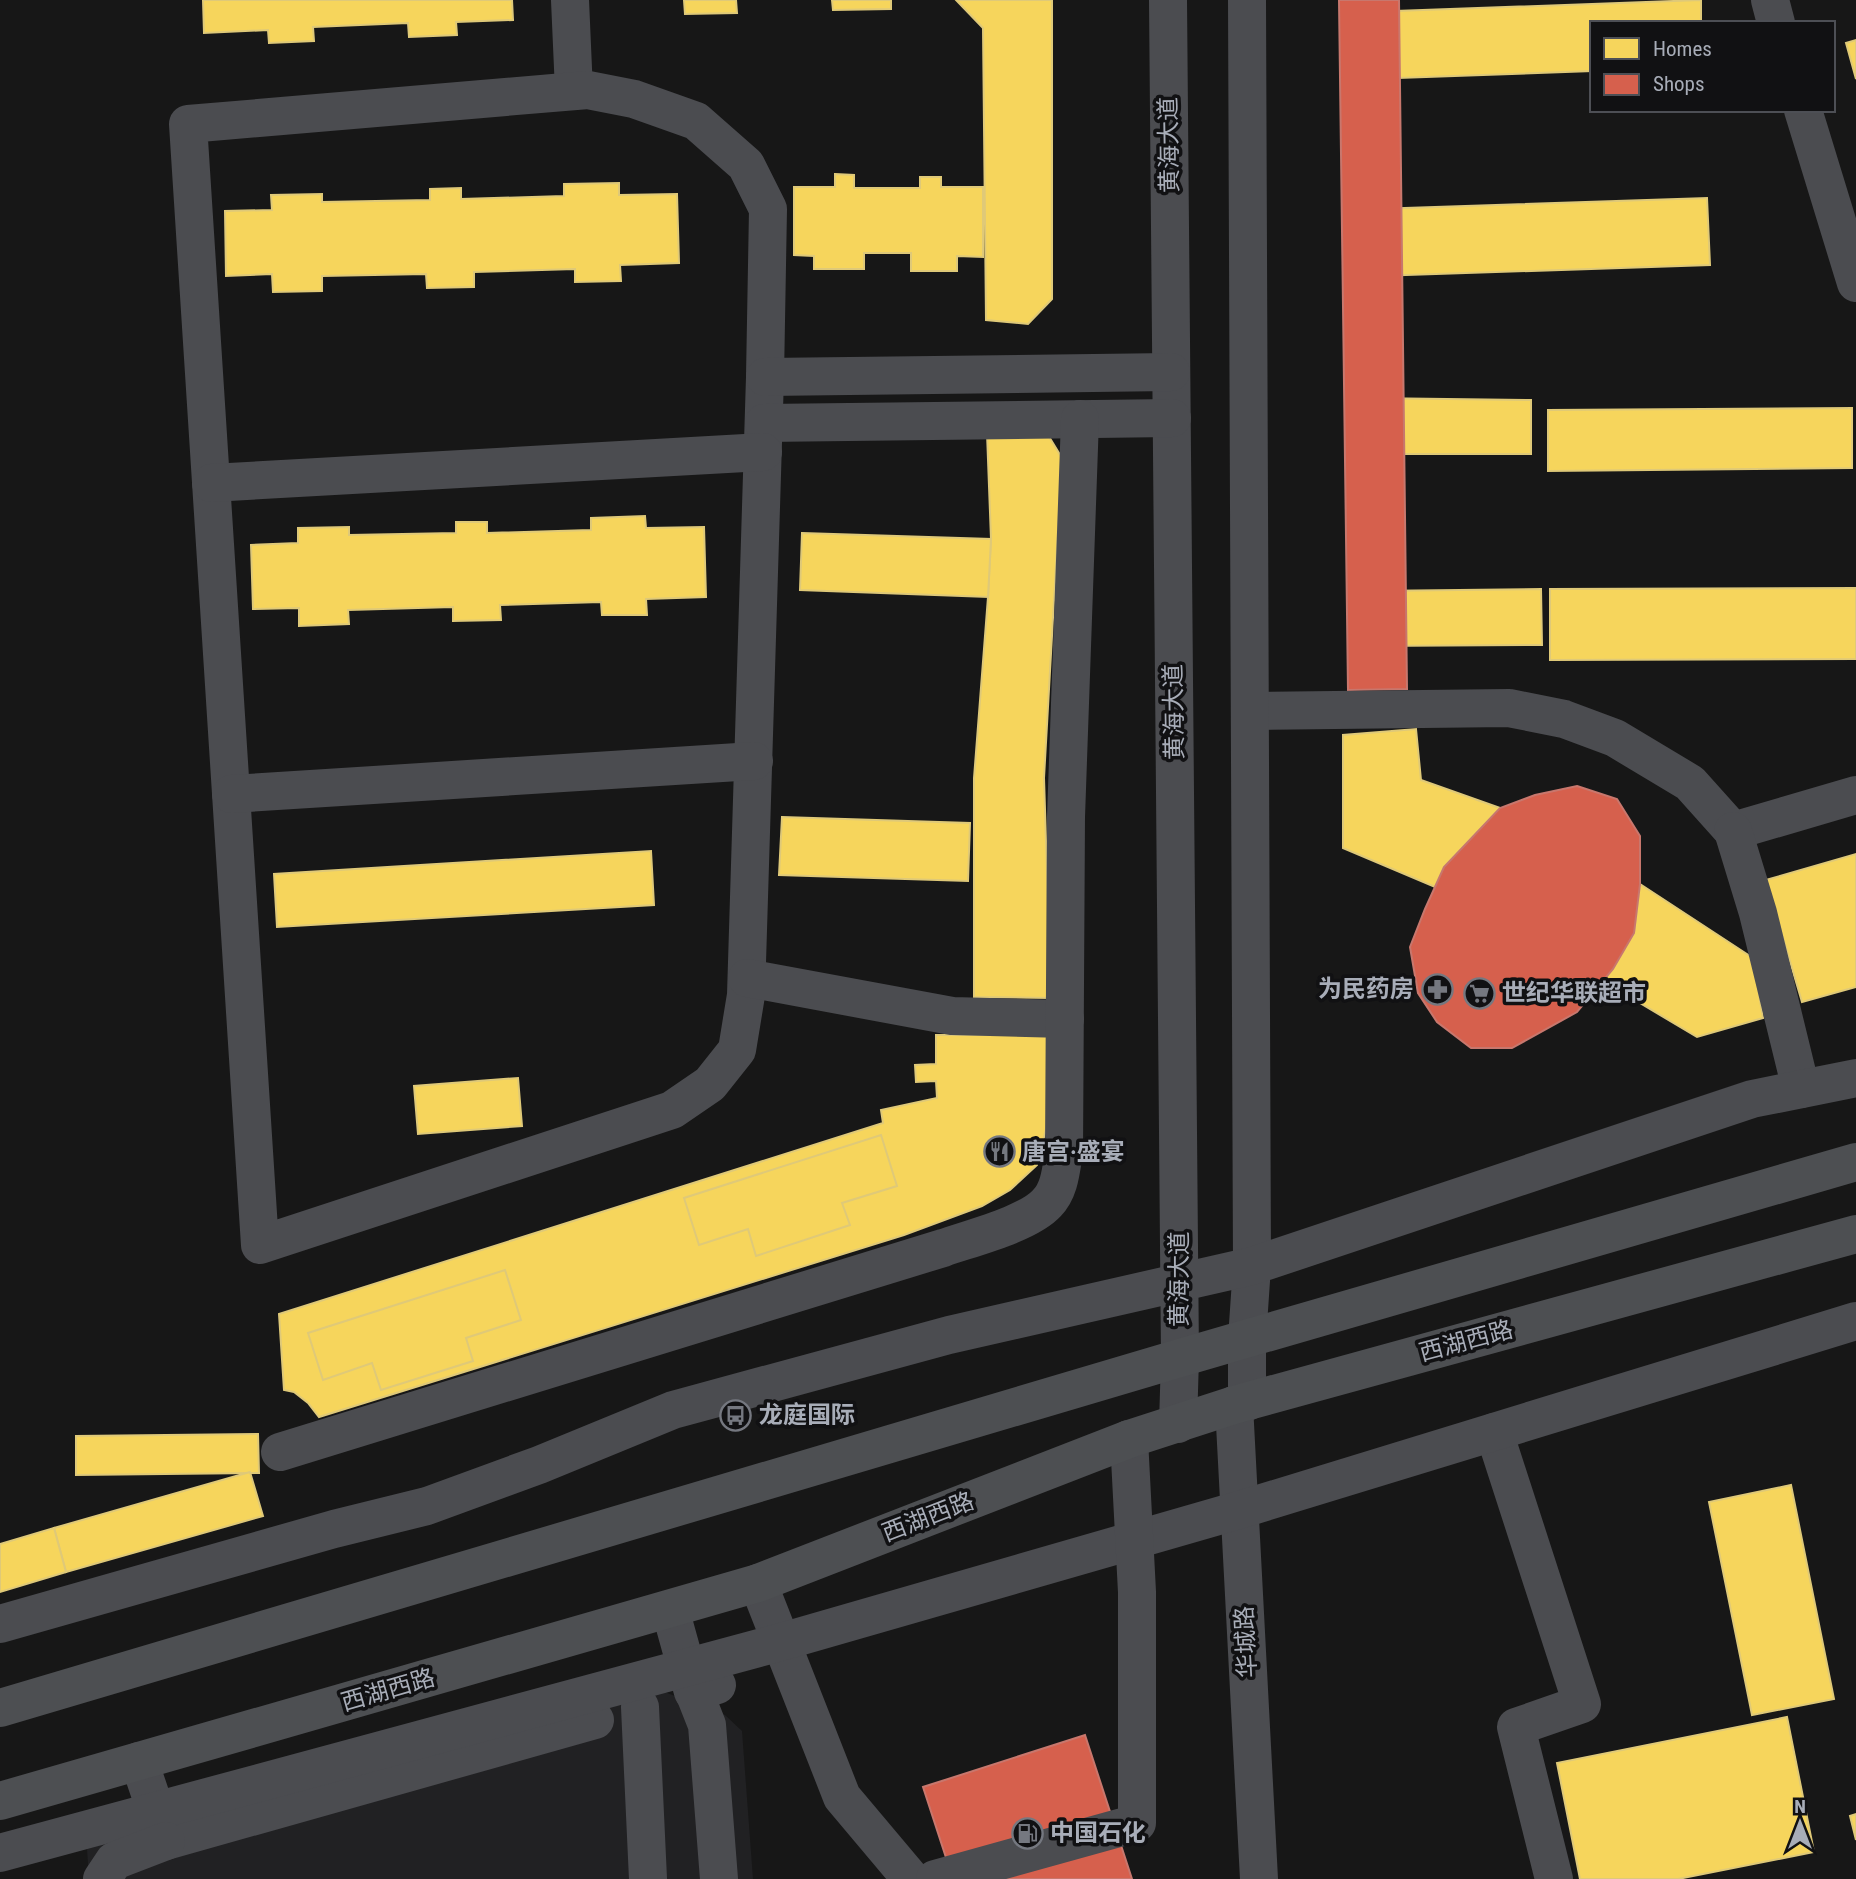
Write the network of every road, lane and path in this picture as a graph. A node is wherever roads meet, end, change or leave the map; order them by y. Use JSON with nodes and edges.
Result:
{"nodes":[{"id":1,"x":570,"y":0,"type":"edge"},
{"id":2,"x":1168,"y":0,"type":"edge"},
{"id":3,"x":1247,"y":0,"type":"edge"},
{"id":4,"x":1770,"y":0,"type":"edge"},
{"id":5,"x":1775,"y":21,"type":"edge"},
{"id":6,"x":574,"y":91,"type":"junction"},
{"id":7,"x":1804,"y":112,"type":"edge"},
{"id":8,"x":1856,"y":283,"type":"edge"},
{"id":9,"x":1171,"y":372,"type":"junction"},
{"id":10,"x":765,"y":377,"type":"junction"},
{"id":11,"x":1171,"y":418,"type":"junction"},
{"id":12,"x":1080,"y":419,"type":"junction"},
{"id":13,"x":763,"y":437,"type":"junction"},
{"id":14,"x":211,"y":483,"type":"junction"},
{"id":15,"x":1250,"y":711,"type":"junction"},
{"id":16,"x":754,"y":761,"type":"junction"},
{"id":17,"x":231,"y":794,"type":"junction"},
{"id":18,"x":1856,"y":795,"type":"edge"},
{"id":19,"x":1733,"y":831,"type":"junction"},
{"id":20,"x":747,"y":978,"type":"junction"},
{"id":21,"x":1065,"y":1019,"type":"junction"},
{"id":22,"x":1856,"y":1078,"type":"edge"},
{"id":23,"x":1801,"y":1089,"type":"junction"},
{"id":24,"x":1856,"y":1162,"type":"edge"},
{"id":25,"x":1856,"y":1234,"type":"edge"},
{"id":26,"x":1252,"y":1266,"type":"junction"},
{"id":27,"x":1179,"y":1283,"type":"junction"},
{"id":28,"x":1856,"y":1321,"type":"edge"},
{"id":29,"x":1247,"y":1339,"type":"junction"},
{"id":30,"x":1180,"y":1358,"type":"junction"},
{"id":31,"x":1241,"y":1404,"type":"junction"},
{"id":32,"x":1178,"y":1424,"type":"junction"},
{"id":33,"x":1494,"y":1432,"type":"junction"},
{"id":34,"x":1129,"y":1439,"type":"junction"},
{"id":35,"x":280,"y":1452,"type":"dead end"},
{"id":36,"x":1240,"y":1510,"type":"junction"},
{"id":37,"x":1134,"y":1541,"type":"junction"},
{"id":38,"x":758,"y":1583,"type":"junction"},
{"id":39,"x":670,"y":1609,"type":"junction"},
{"id":40,"x":0,"y":1624,"type":"edge"},
{"id":41,"x":785,"y":1653,"type":"junction"},
{"id":42,"x":691,"y":1680,"type":"junction"},
{"id":43,"x":640,"y":1707,"type":"junction"},
{"id":44,"x":0,"y":1709,"type":"edge"},
{"id":45,"x":139,"y":1761,"type":"junction"},
{"id":46,"x":0,"y":1801,"type":"edge"},
{"id":47,"x":160,"y":1825,"type":"junction"},
{"id":48,"x":0,"y":1853,"type":"edge"},
{"id":49,"x":102,"y":1879,"type":"edge"},
{"id":50,"x":648,"y":1879,"type":"edge"},
{"id":51,"x":719,"y":1879,"type":"edge"},
{"id":52,"x":911,"y":1879,"type":"edge"},
{"id":53,"x":935,"y":1879,"type":"edge"},
{"id":54,"x":1259,"y":1879,"type":"edge"},
{"id":55,"x":1554,"y":1879,"type":"edge"}],
"edges":[{"from":1,"to":6,"type":"street"},
{"from":2,"to":9,"type":"street","name":"黄海大道"},
{"from":3,"to":15,"type":"street"},
{"from":4,"to":5,"type":"street"},
{"from":6,"to":10,"type":"street"},
{"from":6,"to":14,"type":"street"},
{"from":7,"to":8,"type":"street"},
{"from":9,"to":10,"type":"street"},
{"from":9,"to":11,"type":"street","name":"黄海大道"},
{"from":10,"to":13,"type":"street"},
{"from":11,"to":12,"type":"street"},
{"from":11,"to":27,"type":"street","name":"黄海大道"},
{"from":12,"to":13,"type":"street"},
{"from":12,"to":21,"type":"street"},
{"from":13,"to":14,"type":"street"},
{"from":13,"to":16,"type":"street"},
{"from":14,"to":17,"type":"street"},
{"from":15,"to":19,"type":"street"},
{"from":15,"to":26,"type":"street"},
{"from":16,"to":17,"type":"street"},
{"from":16,"to":20,"type":"street"},
{"from":17,"to":20,"type":"street"},
{"from":18,"to":19,"type":"street"},
{"from":19,"to":23,"type":"street"},
{"from":20,"to":21,"type":"street"},
{"from":21,"to":35,"type":"street"},
{"from":22,"to":23,"type":"street"},
{"from":23,"to":26,"type":"street"},
{"from":24,"to":29,"type":"main road"},
{"from":25,"to":31,"type":"main road","name":"西湖西路"},
{"from":26,"to":27,"type":"street"},
{"from":26,"to":29,"type":"street"},
{"from":27,"to":30,"type":"street","name":"黄海大道"},
{"from":27,"to":40,"type":"street"},
{"from":28,"to":33,"type":"street"},
{"from":29,"to":30,"type":"main road"},
{"from":29,"to":31,"type":"street"},
{"from":30,"to":32,"type":"street","name":"黄海大道"},
{"from":30,"to":44,"type":"main road"},
{"from":31,"to":32,"type":"main road","name":"西湖西路"},
{"from":31,"to":36,"type":"street","name":"华城路"},
{"from":32,"to":34,"type":"main road","name":"西湖西路"},
{"from":33,"to":36,"type":"street"},
{"from":33,"to":55,"type":"street"},
{"from":34,"to":37,"type":"street"},
{"from":34,"to":38,"type":"main road","name":"西湖西路"},
{"from":36,"to":37,"type":"street"},
{"from":36,"to":54,"type":"street","name":"华城路"},
{"from":37,"to":41,"type":"street"},
{"from":37,"to":53,"type":"street"},
{"from":38,"to":39,"type":"main road","name":"西湖西路"},
{"from":38,"to":41,"type":"street"},
{"from":39,"to":42,"type":"street"},
{"from":39,"to":45,"type":"main road","name":"西湖西路"},
{"from":41,"to":42,"type":"street"},
{"from":41,"to":52,"type":"street"},
{"from":42,"to":43,"type":"street"},
{"from":42,"to":47,"type":"street"},
{"from":42,"to":51,"type":"street"},
{"from":43,"to":47,"type":"street"},
{"from":43,"to":50,"type":"street"},
{"from":45,"to":46,"type":"main road","name":"西湖西路"},
{"from":45,"to":47,"type":"street"},
{"from":47,"to":48,"type":"street"},
{"from":47,"to":49,"type":"street"}]}
